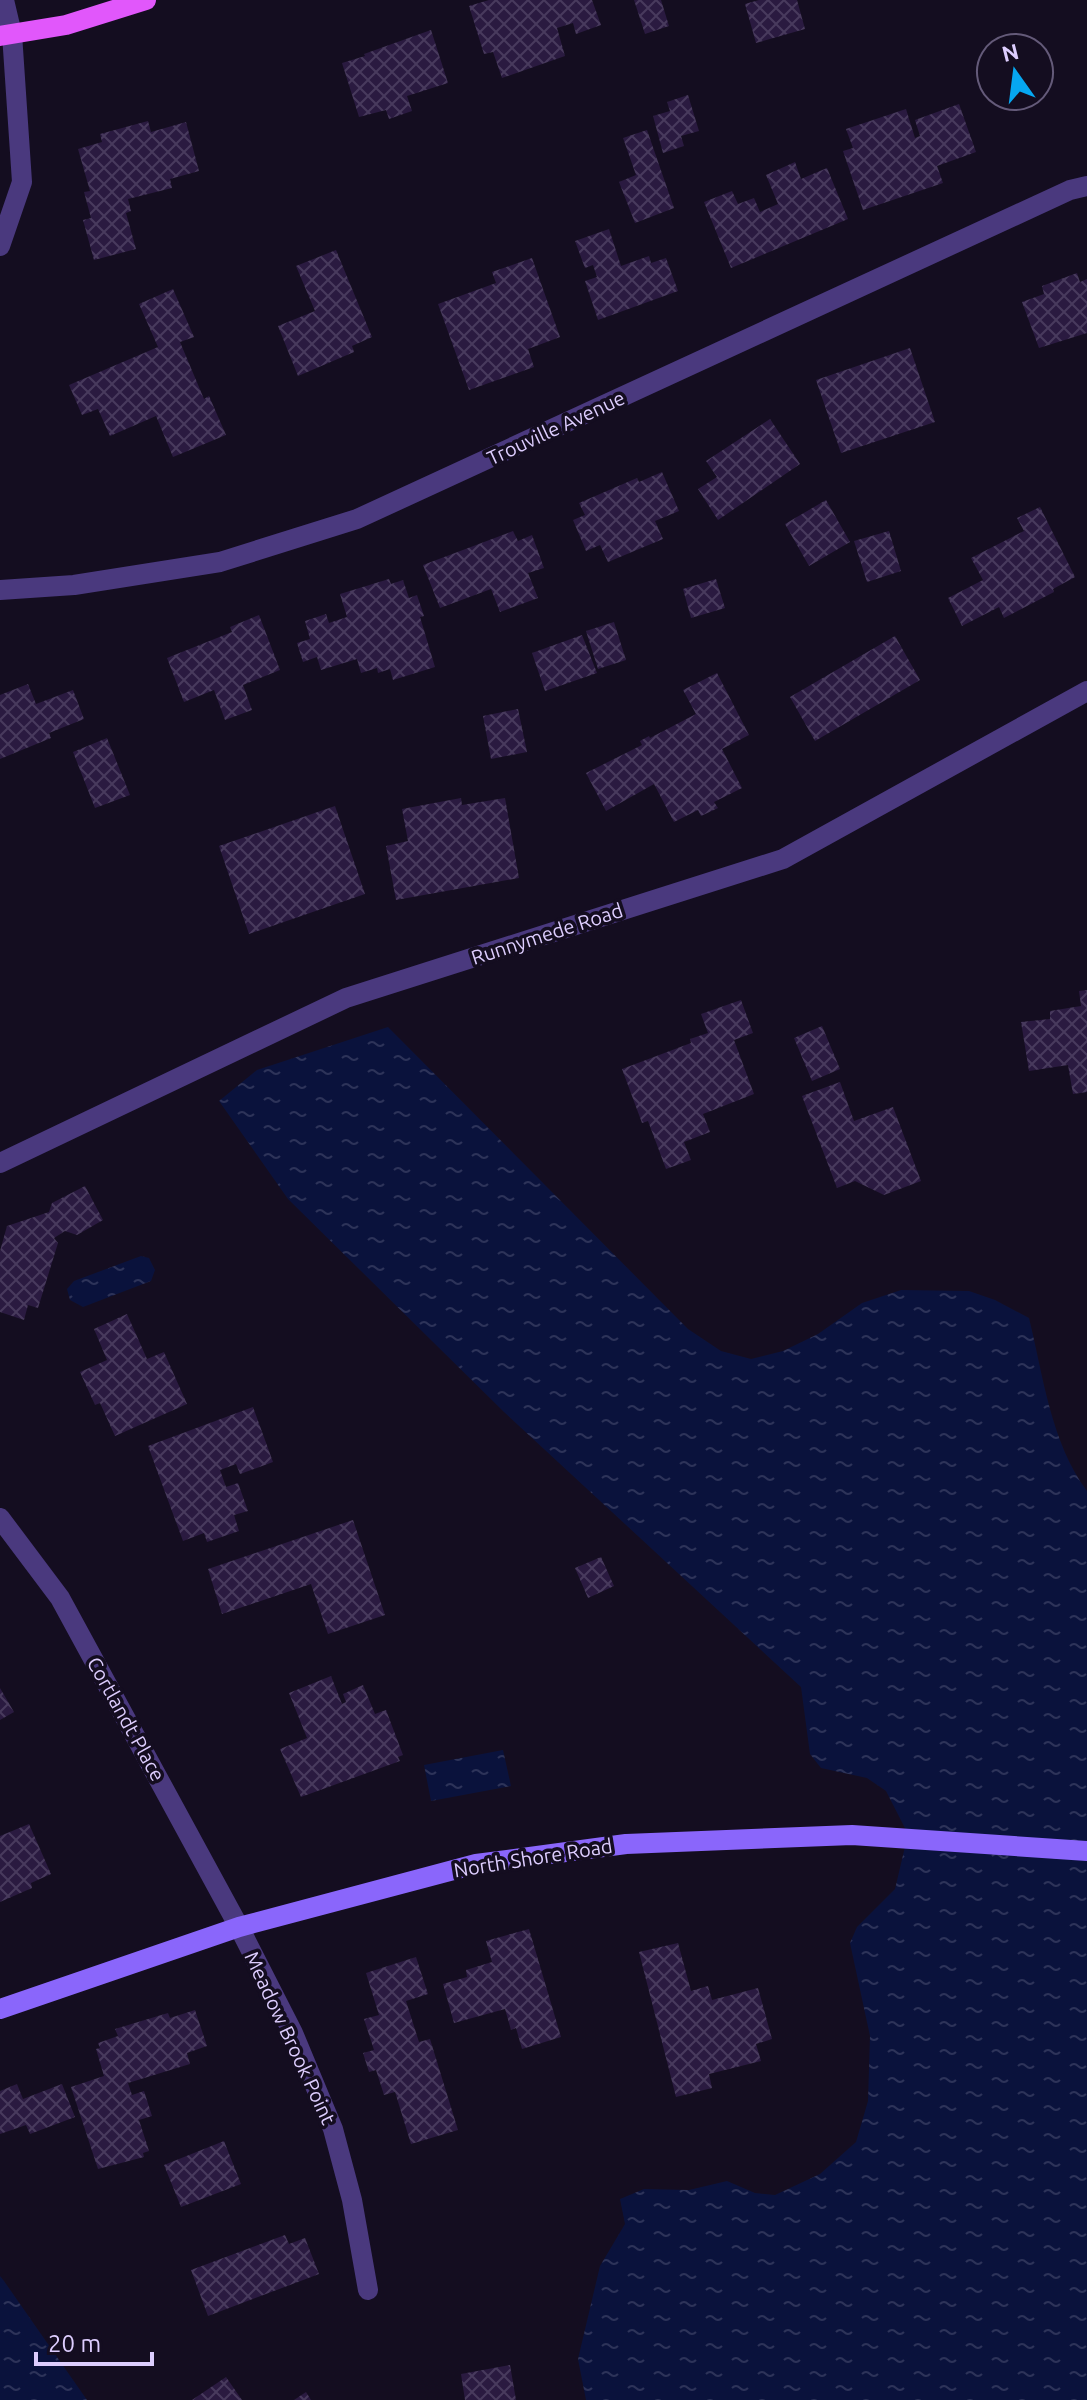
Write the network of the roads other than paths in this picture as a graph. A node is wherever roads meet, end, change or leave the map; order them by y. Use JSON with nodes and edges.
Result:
{"nodes":[{"id":1,"x":4,"y":0,"type":"edge"},
{"id":2,"x":146,"y":0,"type":"edge"},
{"id":3,"x":6,"y":35,"type":"edge"},
{"id":4,"x":1087,"y":186,"type":"edge"},
{"id":5,"x":0,"y":246,"type":"edge"},
{"id":6,"x":0,"y":590,"type":"edge"},
{"id":7,"x":1087,"y":691,"type":"edge"},
{"id":8,"x":0,"y":1163,"type":"edge"},
{"id":9,"x":0,"y":1518,"type":"edge"},
{"id":10,"x":1087,"y":1851,"type":"edge"},
{"id":11,"x":239,"y":1927,"type":"junction"},
{"id":12,"x":0,"y":2009,"type":"edge"},
{"id":13,"x":368,"y":2290,"type":"dead end"}],
"edges":[{"from":1,"to":3,"type":"street"},
{"from":2,"to":3,"type":"main road"},
{"from":3,"to":5,"type":"street"},
{"from":4,"to":6,"type":"street","name":"Trouville Avenue"},
{"from":7,"to":8,"type":"street","name":"Runnymede Road"},
{"from":9,"to":11,"type":"street","name":"Cortlandt Place"},
{"from":10,"to":11,"type":"street","name":"North Shore Road"},
{"from":11,"to":12,"type":"street","name":"North Shore Road"},
{"from":11,"to":13,"type":"street","name":"Meadow Brook Point"}]}
